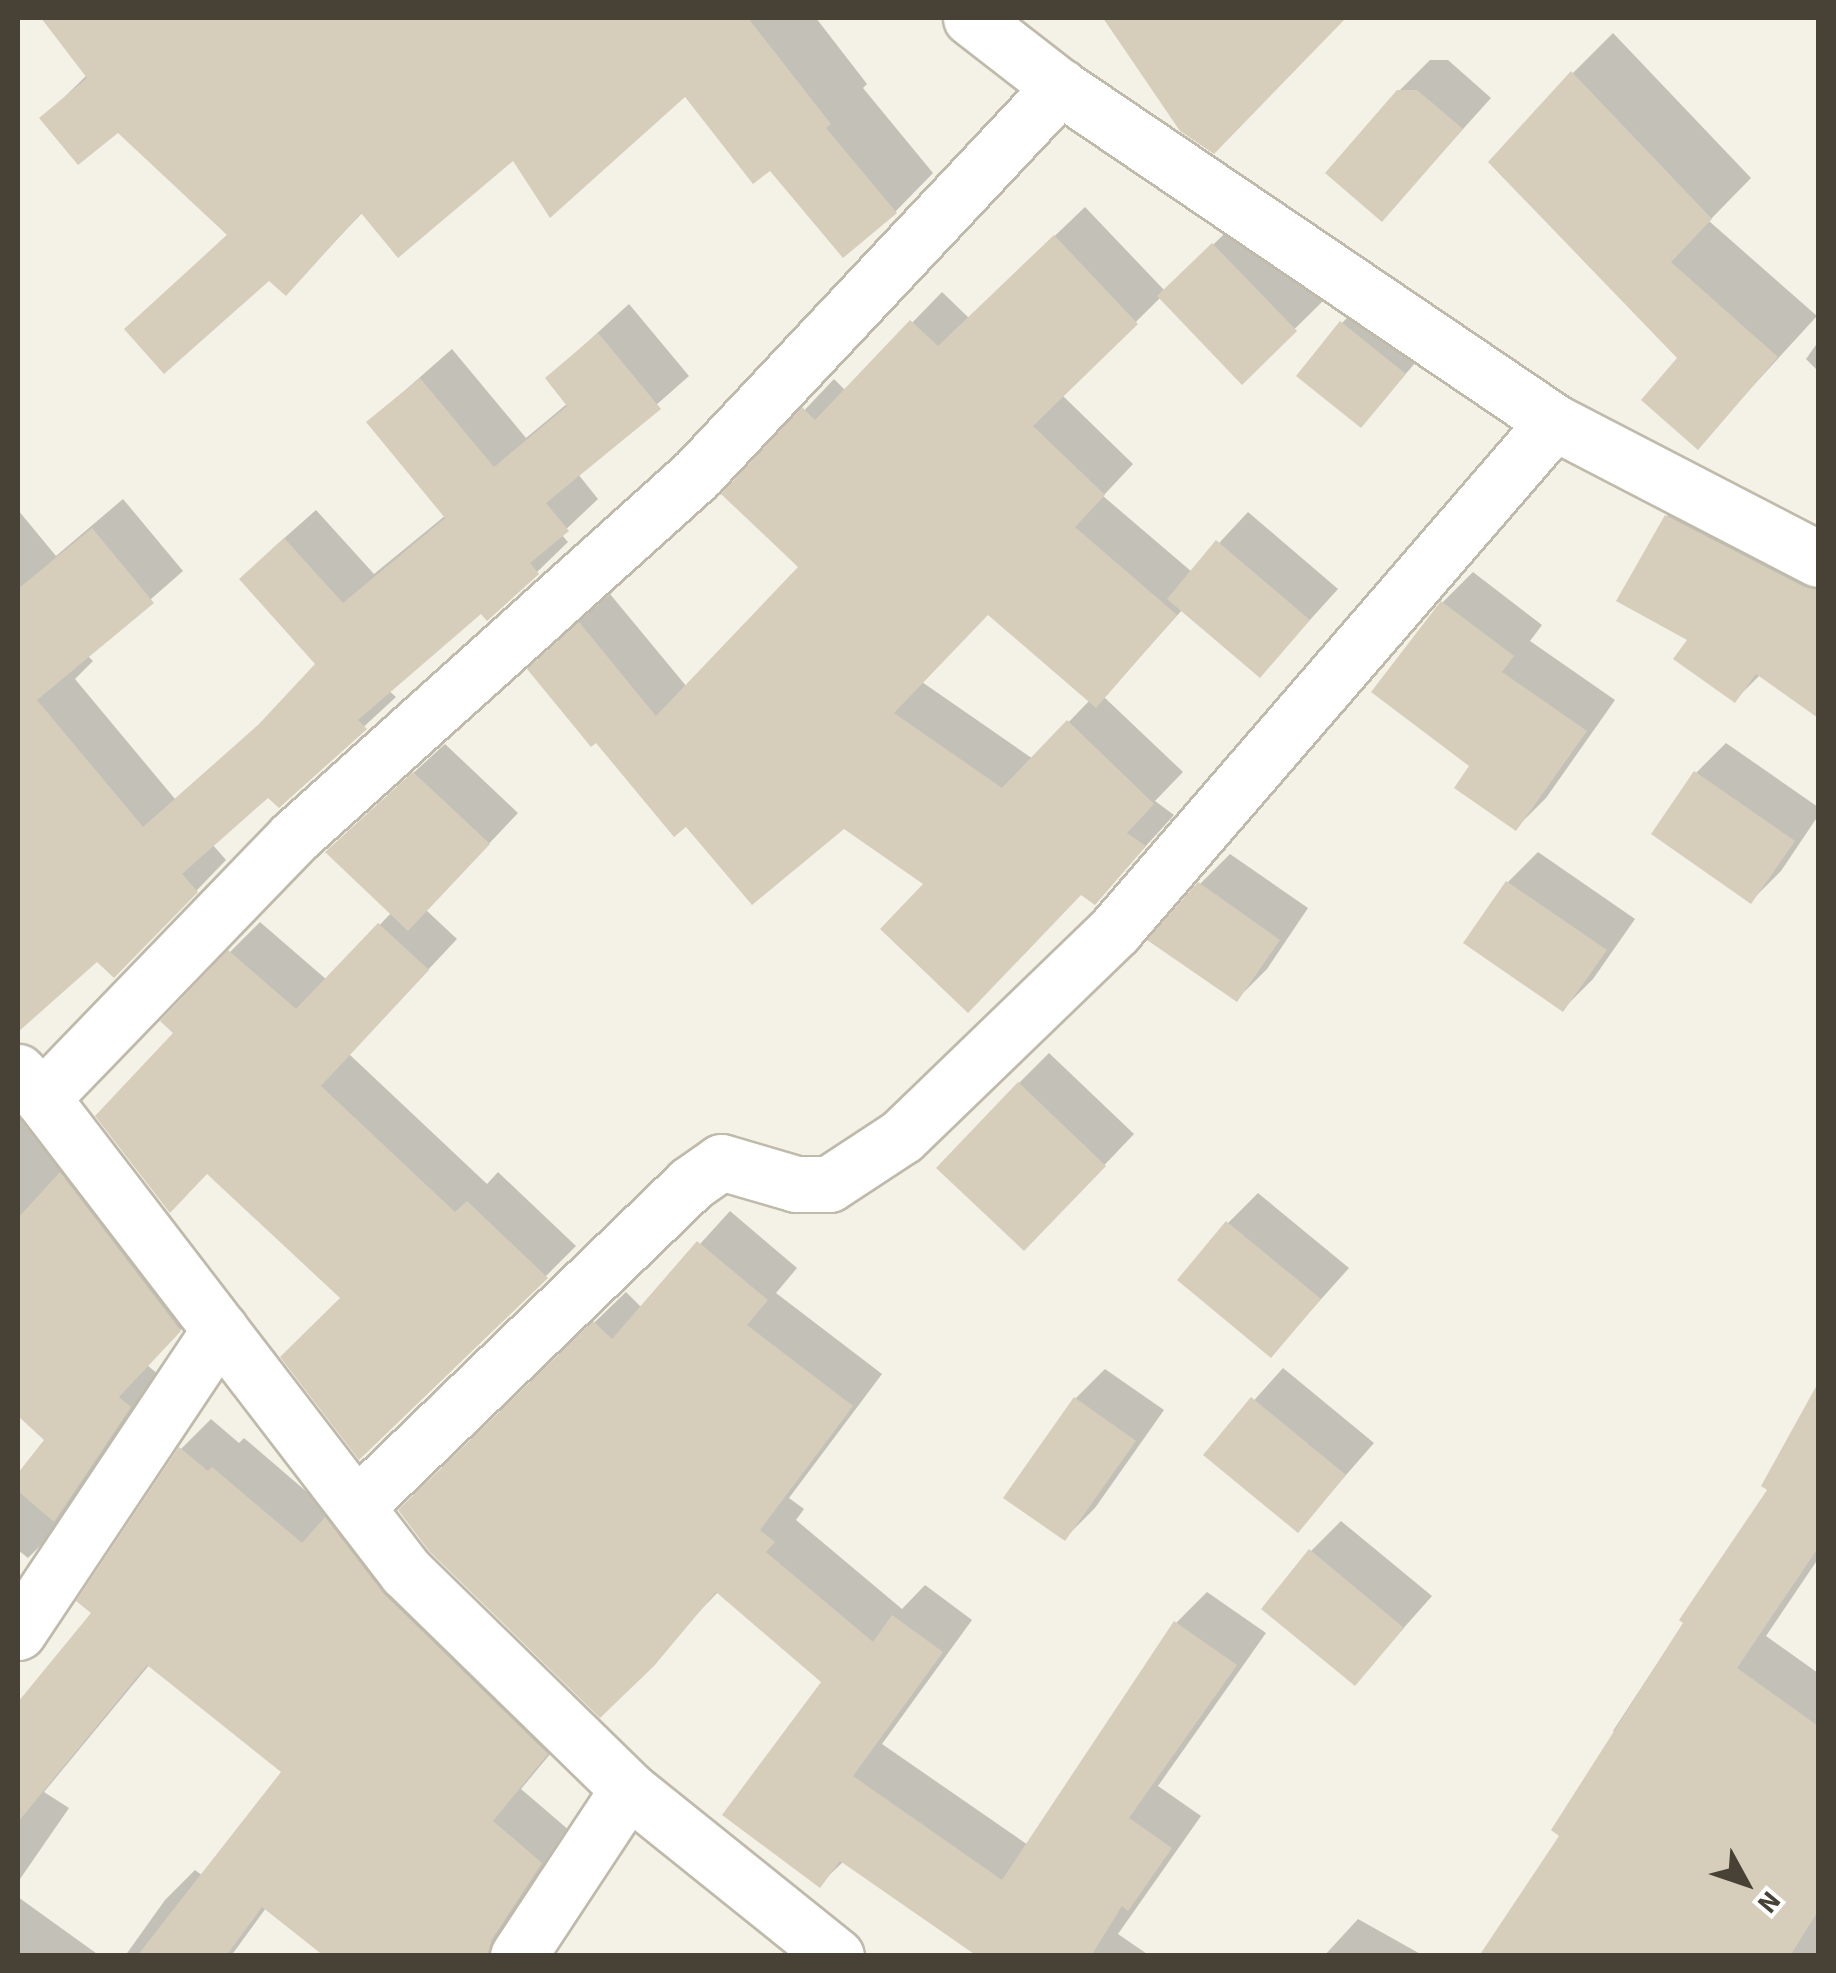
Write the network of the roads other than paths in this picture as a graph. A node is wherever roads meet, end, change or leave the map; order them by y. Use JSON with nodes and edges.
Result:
{"nodes":[{"id":1,"x":971,"y":18,"type":"edge"},
{"id":2,"x":1060,"y":87,"type":"junction"},
{"id":3,"x":1554,"y":422,"type":"junction"},
{"id":4,"x":1818,"y":559,"type":"edge"},
{"id":5,"x":30,"y":1085,"type":"edge"},
{"id":6,"x":220,"y":1329,"type":"junction"},
{"id":7,"x":358,"y":1505,"type":"junction"},
{"id":8,"x":18,"y":1632,"type":"edge"},
{"id":9,"x":628,"y":1789,"type":"junction"},
{"id":10,"x":518,"y":1956,"type":"edge"},
{"id":11,"x":836,"y":1956,"type":"edge"}],
"edges":[{"from":1,"to":2,"type":"street"},
{"from":2,"to":3,"type":"street"},
{"from":2,"to":5,"type":"street"},
{"from":3,"to":4,"type":"street"},
{"from":3,"to":7,"type":"street"},
{"from":5,"to":6,"type":"street"},
{"from":6,"to":7,"type":"street"},
{"from":6,"to":8,"type":"street"},
{"from":7,"to":9,"type":"street"},
{"from":9,"to":10,"type":"street"},
{"from":9,"to":11,"type":"street"}]}
